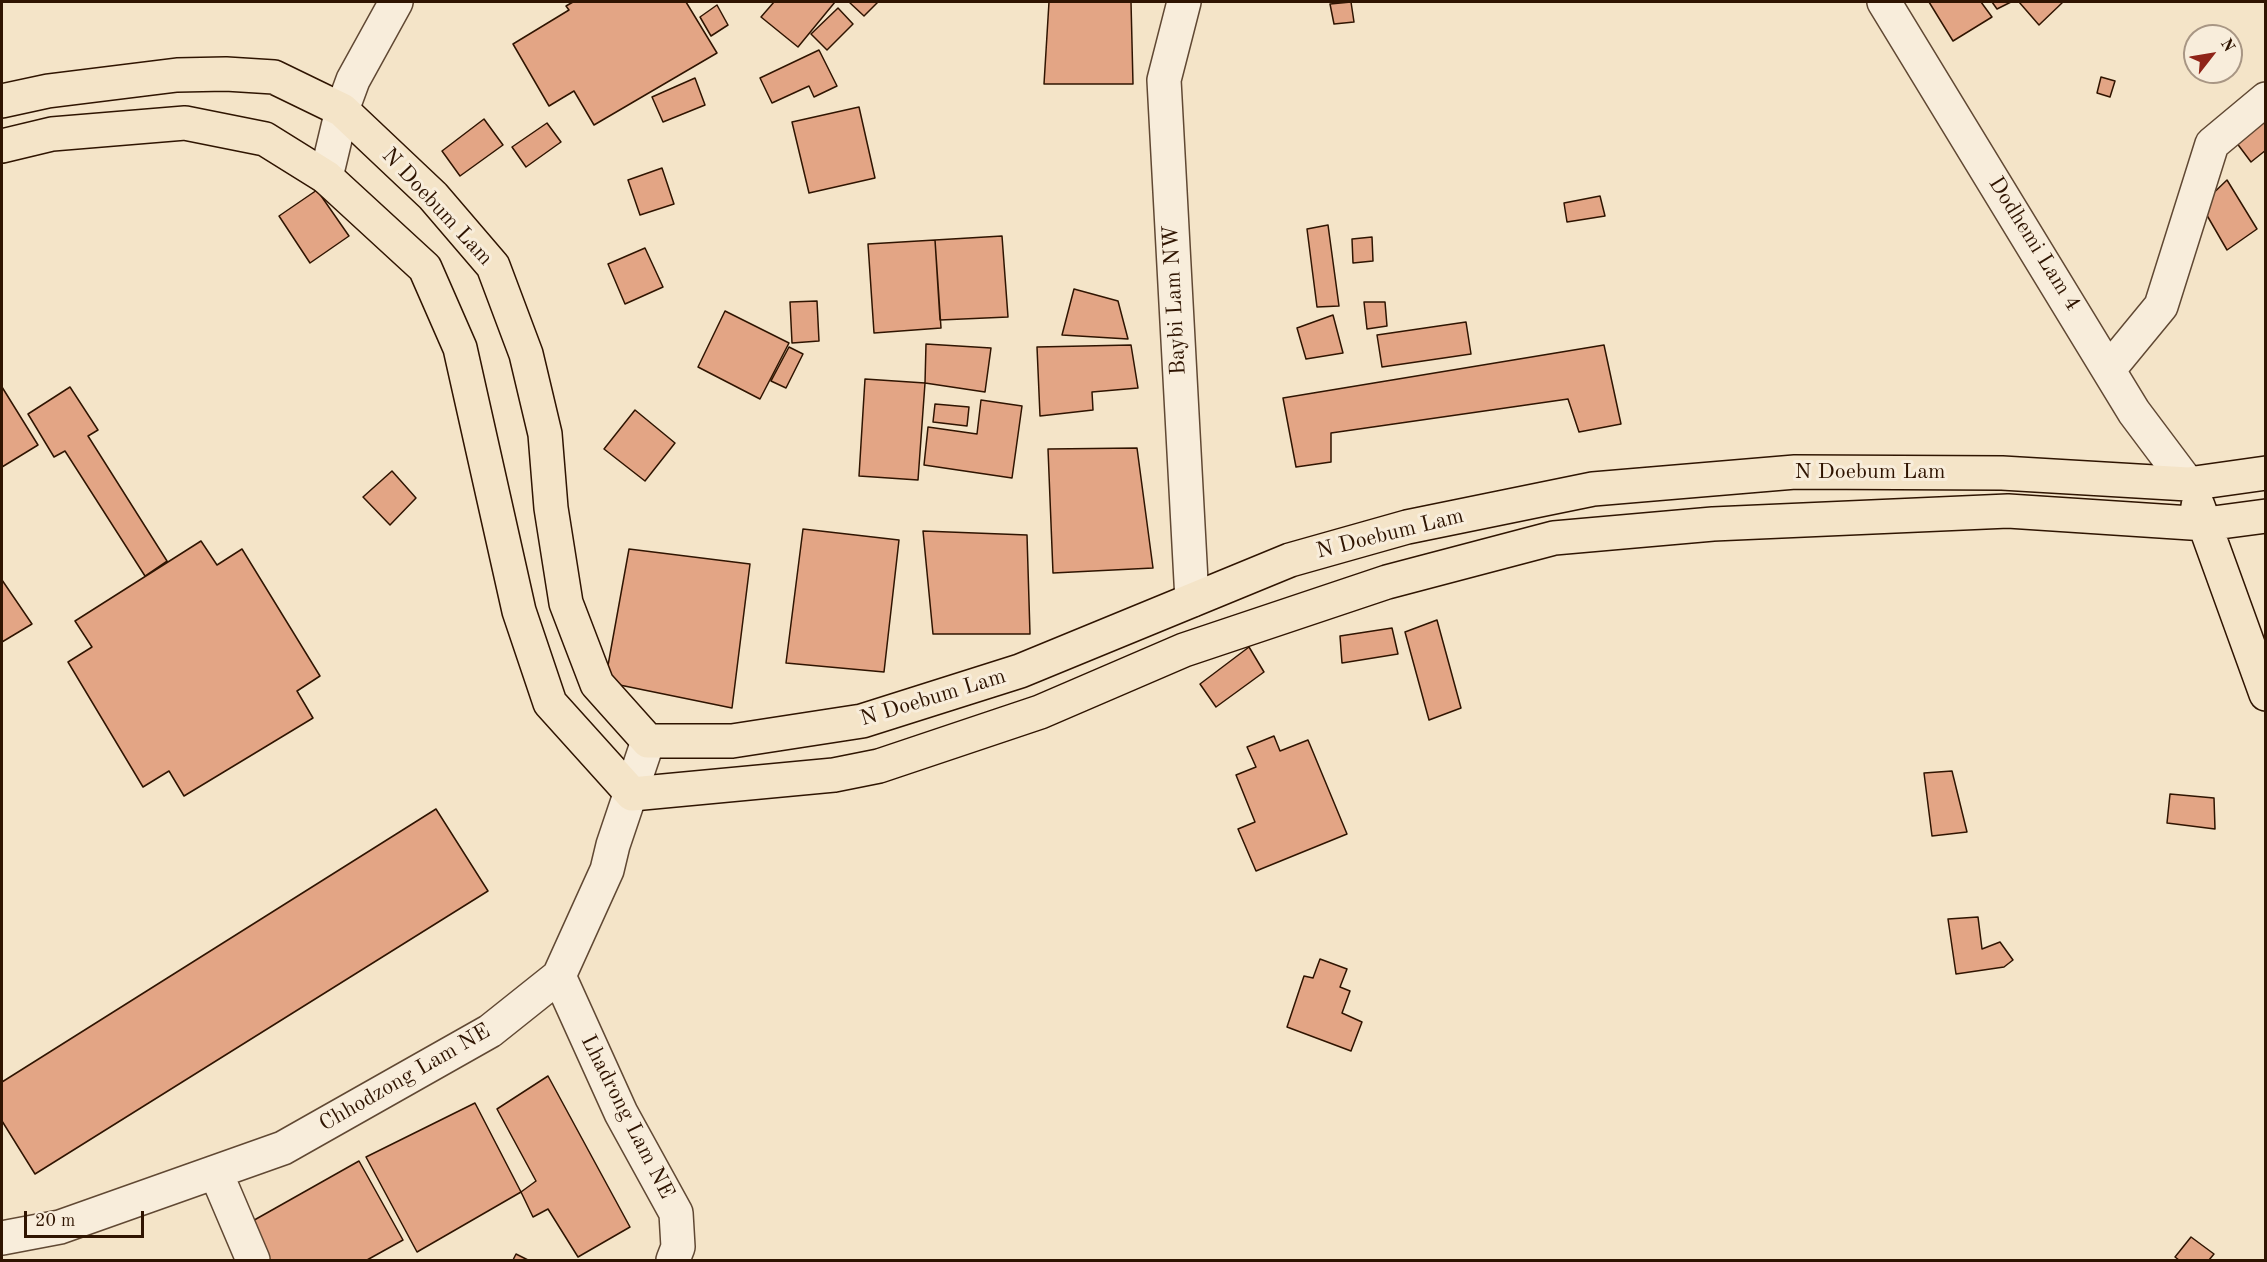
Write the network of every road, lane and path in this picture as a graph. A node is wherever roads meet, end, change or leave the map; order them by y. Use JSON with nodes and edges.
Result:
{"nodes":[{"id":1,"x":396,"y":2,"type":"edge"},
{"id":2,"x":1184,"y":2,"type":"edge"},
{"id":3,"x":1884,"y":2,"type":"edge"},
{"id":4,"x":2265,"y":99,"type":"edge"},
{"id":5,"x":2,"y":101,"type":"edge"},
{"id":6,"x":342,"y":110,"type":"junction"},
{"id":7,"x":2,"y":146,"type":"edge"},
{"id":8,"x":326,"y":177,"type":"junction"},
{"id":9,"x":2110,"y":368,"type":"junction"},
{"id":10,"x":2265,"y":473,"type":"edge"},
{"id":11,"x":2188,"y":484,"type":"junction"},
{"id":12,"x":2265,"y":516,"type":"edge"},
{"id":13,"x":2206,"y":524,"type":"junction"},
{"id":14,"x":1192,"y":600,"type":"junction"},
{"id":15,"x":2265,"y":693,"type":"edge"},
{"id":16,"x":648,"y":741,"type":"junction"},
{"id":17,"x":632,"y":794,"type":"junction"},
{"id":18,"x":559,"y":976,"type":"junction"},
{"id":19,"x":216,"y":1173,"type":"junction"},
{"id":20,"x":2,"y":1238,"type":"edge"},
{"id":21,"x":253,"y":1260,"type":"edge"},
{"id":22,"x":673,"y":1260,"type":"edge"}],
"edges":[{"from":1,"to":6,"type":"street"},
{"from":2,"to":14,"type":"street","name":"Baybi Lam NW"},
{"from":3,"to":9,"type":"street","name":"Dodhemi Lam 4"},
{"from":4,"to":9,"type":"street"},
{"from":5,"to":6,"type":"main road","name":"N Doebum Lam"},
{"from":6,"to":8,"type":"street"},
{"from":6,"to":16,"type":"main road","name":"N Doebum Lam"},
{"from":7,"to":8,"type":"main road"},
{"from":8,"to":17,"type":"main road"},
{"from":9,"to":11,"type":"street","name":"Dodhemi Lam 4"},
{"from":10,"to":11,"type":"main road","name":"N Doebum Lam"},
{"from":11,"to":13,"type":"main road"},
{"from":11,"to":14,"type":"main road","name":"N Doebum Lam"},
{"from":12,"to":13,"type":"main road","name":"N Doebum Lam"},
{"from":13,"to":15,"type":"main road"},
{"from":13,"to":17,"type":"main road","name":"N Doebum Lam"},
{"from":14,"to":16,"type":"main road","name":"N Doebum Lam"},
{"from":16,"to":17,"type":"street","name":"Chhodzong Lam NE"},
{"from":17,"to":18,"type":"street","name":"Chhodzong Lam NE"},
{"from":18,"to":19,"type":"street","name":"Chhodzong Lam NE"},
{"from":18,"to":22,"type":"street","name":"Lhadrong Lam NE"},
{"from":19,"to":20,"type":"street","name":"Chhodzong Lam NE"},
{"from":19,"to":21,"type":"street"}]}
